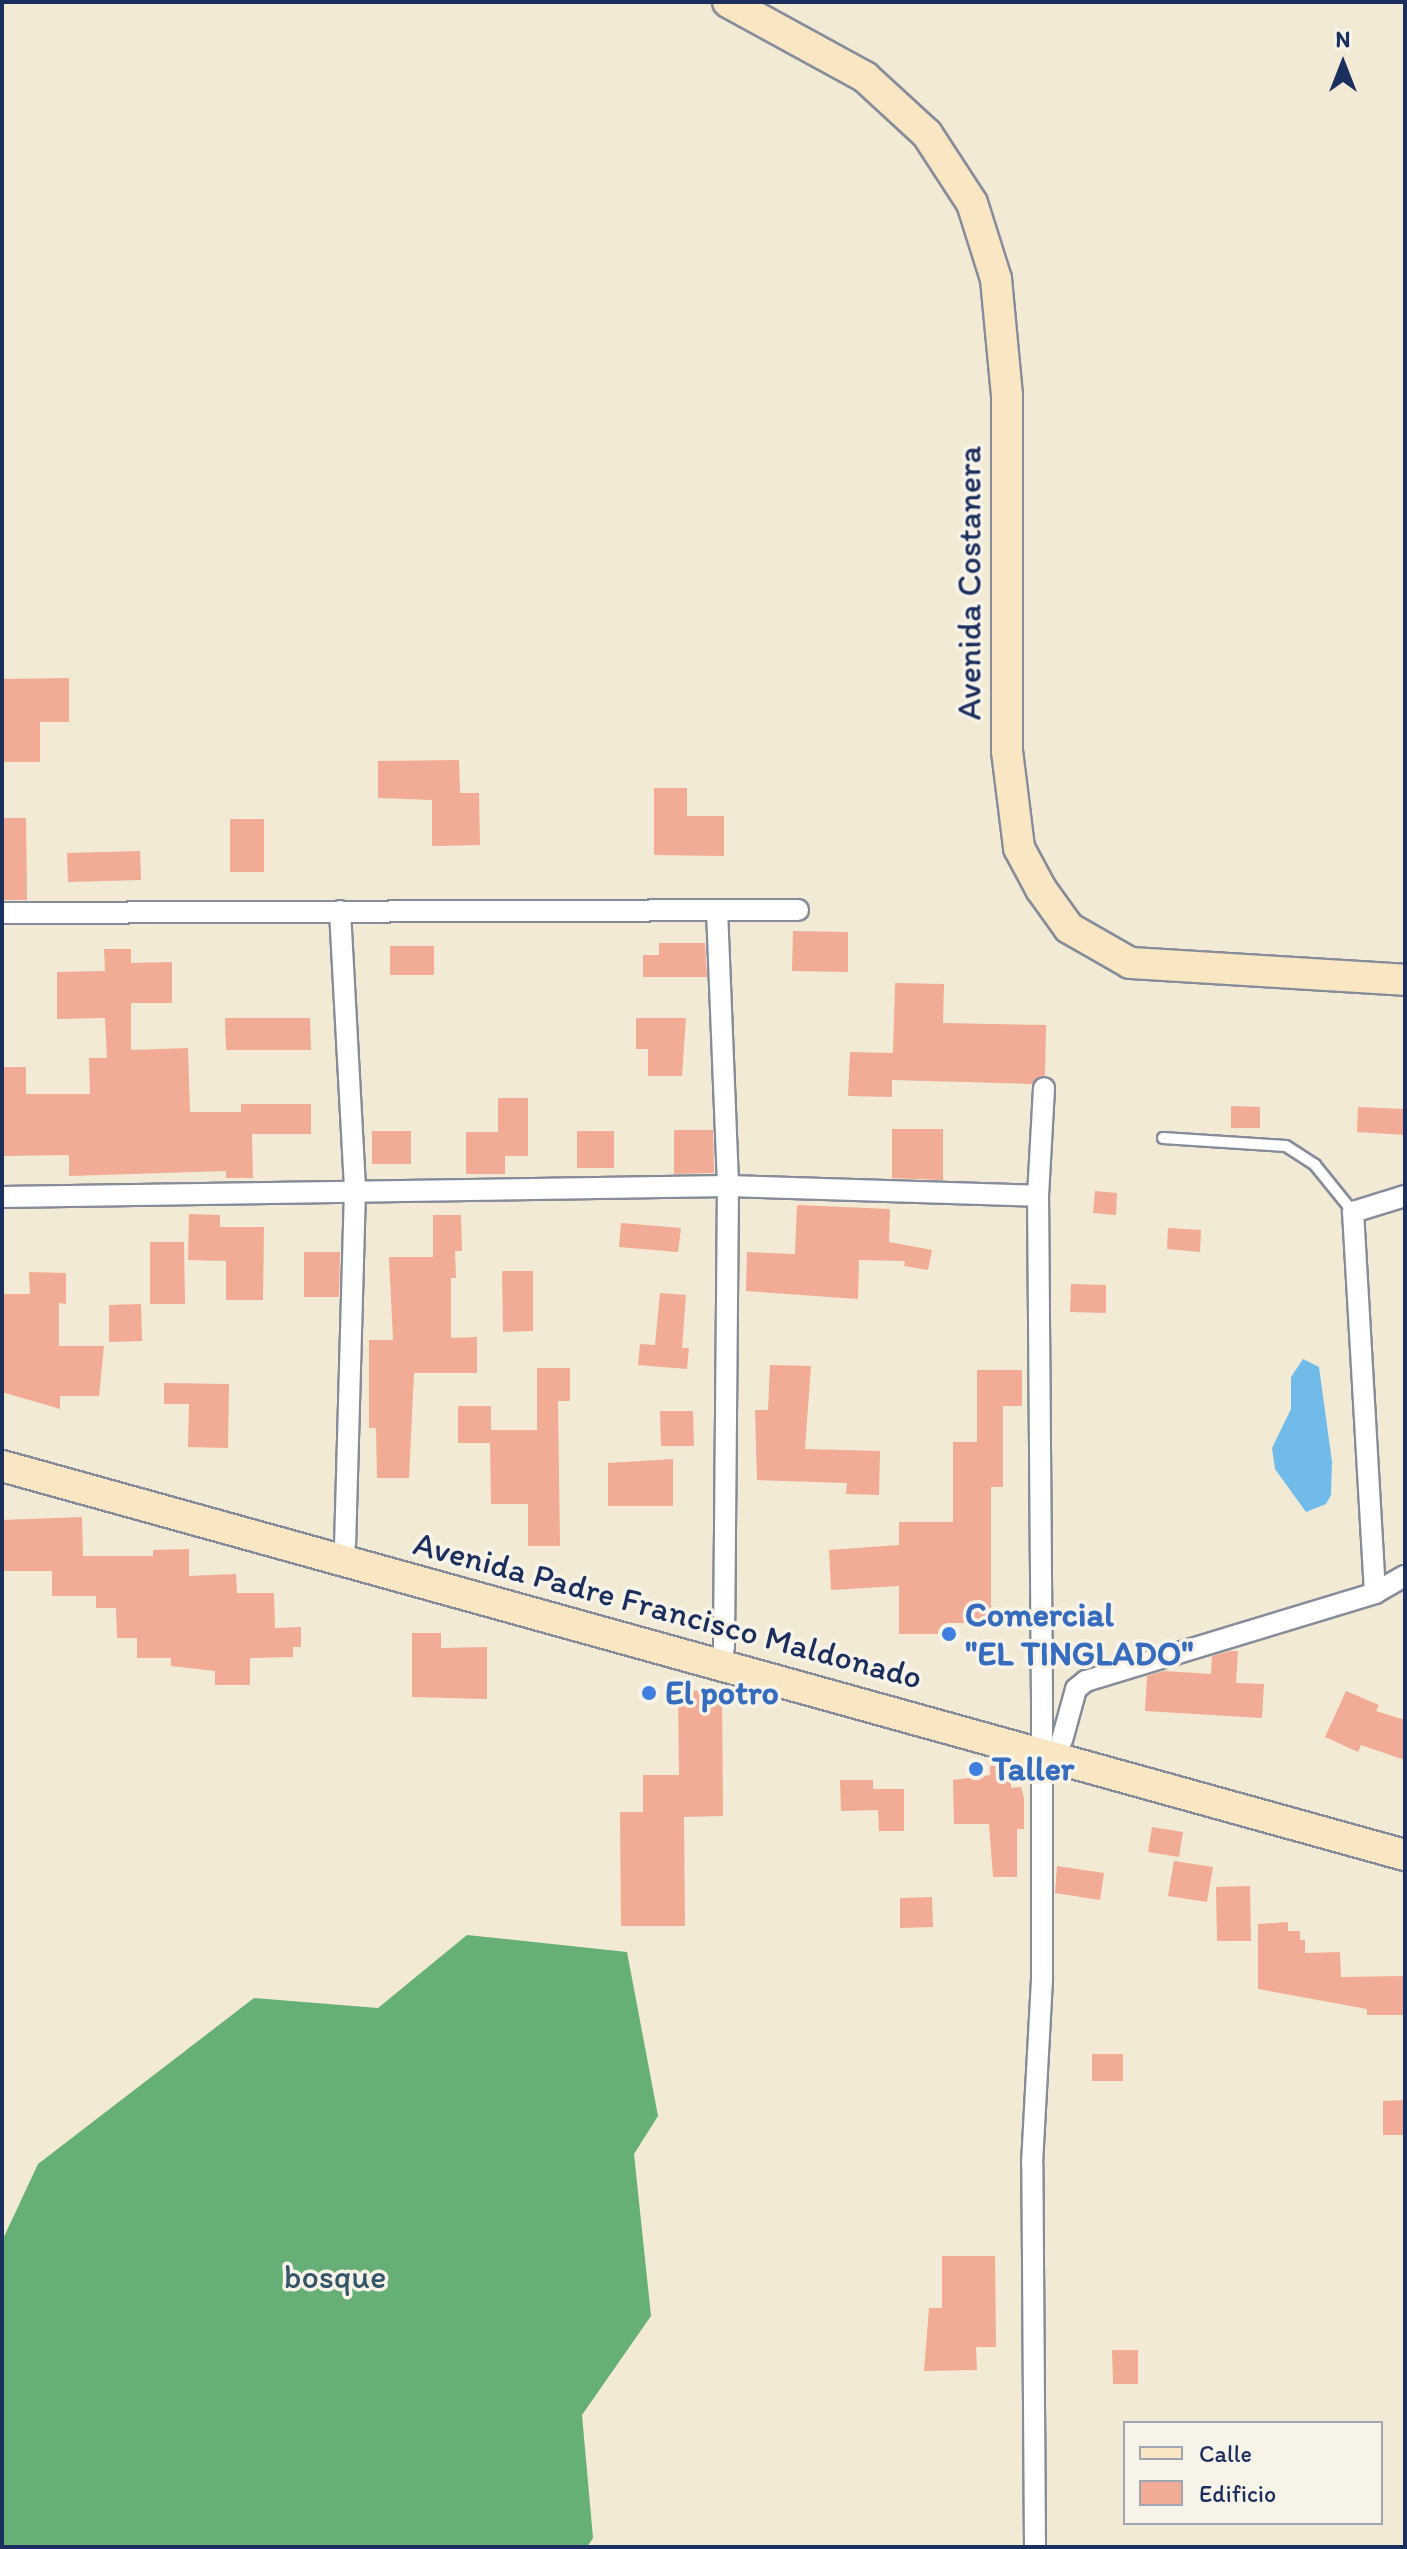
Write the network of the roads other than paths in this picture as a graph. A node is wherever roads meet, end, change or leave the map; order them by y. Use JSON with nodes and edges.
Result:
{"nodes":[{"id":1,"x":728,"y":2,"type":"edge"},
{"id":2,"x":717,"y":910,"type":"junction"},
{"id":3,"x":798,"y":910,"type":"dead end"},
{"id":4,"x":340,"y":911,"type":"junction"},
{"id":5,"x":2,"y":913,"type":"edge"},
{"id":6,"x":1405,"y":980,"type":"edge"},
{"id":7,"x":1044,"y":1088,"type":"dead end"},
{"id":8,"x":1163,"y":1138,"type":"dead end"},
{"id":9,"x":728,"y":1186,"type":"junction"},
{"id":10,"x":355,"y":1189,"type":"junction"},
{"id":11,"x":1038,"y":1196,"type":"junction"},
{"id":12,"x":1405,"y":1196,"type":"edge"},
{"id":13,"x":2,"y":1197,"type":"edge"},
{"id":14,"x":1353,"y":1212,"type":"junction"},
{"id":15,"x":2,"y":1448,"type":"edge"},
{"id":16,"x":2,"y":1466,"type":"edge"},
{"id":17,"x":345,"y":1544,"type":"junction"},
{"id":18,"x":1405,"y":1576,"type":"edge"},
{"id":19,"x":1375,"y":1593,"type":"junction"},
{"id":20,"x":724,"y":1648,"type":"junction"},
{"id":21,"x":1048,"y":1743,"type":"junction"},
{"id":22,"x":1405,"y":1833,"type":"edge"},
{"id":23,"x":1405,"y":1855,"type":"edge"},
{"id":24,"x":1035,"y":2547,"type":"edge"}],
"edges":[{"from":1,"to":6,"type":"main road","name":"Avenida Costanera"},
{"from":2,"to":3,"type":"street"},
{"from":2,"to":4,"type":"street"},
{"from":2,"to":9,"type":"street"},
{"from":4,"to":5,"type":"street"},
{"from":4,"to":10,"type":"street"},
{"from":7,"to":11,"type":"street"},
{"from":8,"to":14,"type":"lane"},
{"from":9,"to":10,"type":"street"},
{"from":9,"to":11,"type":"street"},
{"from":9,"to":20,"type":"street"},
{"from":10,"to":13,"type":"street"},
{"from":10,"to":17,"type":"street"},
{"from":11,"to":21,"type":"street"},
{"from":12,"to":14,"type":"street"},
{"from":14,"to":19,"type":"street"},
{"from":15,"to":17,"type":"main road","name":"Avenida Padre Francisco Maldonado"},
{"from":16,"to":21,"type":"main road","name":"Avenida Padre Francisco Maldonado"},
{"from":17,"to":20,"type":"main road","name":"Avenida Padre Francisco Maldonado"},
{"from":18,"to":19,"type":"street"},
{"from":19,"to":21,"type":"street"},
{"from":20,"to":21,"type":"main road","name":"Avenida Padre Francisco Maldonado"},
{"from":21,"to":22,"type":"main road","name":"Avenida Padre Francisco Maldonado"},
{"from":21,"to":23,"type":"main road","name":"Avenida Padre Francisco Maldonado"},
{"from":21,"to":24,"type":"street"}]}
